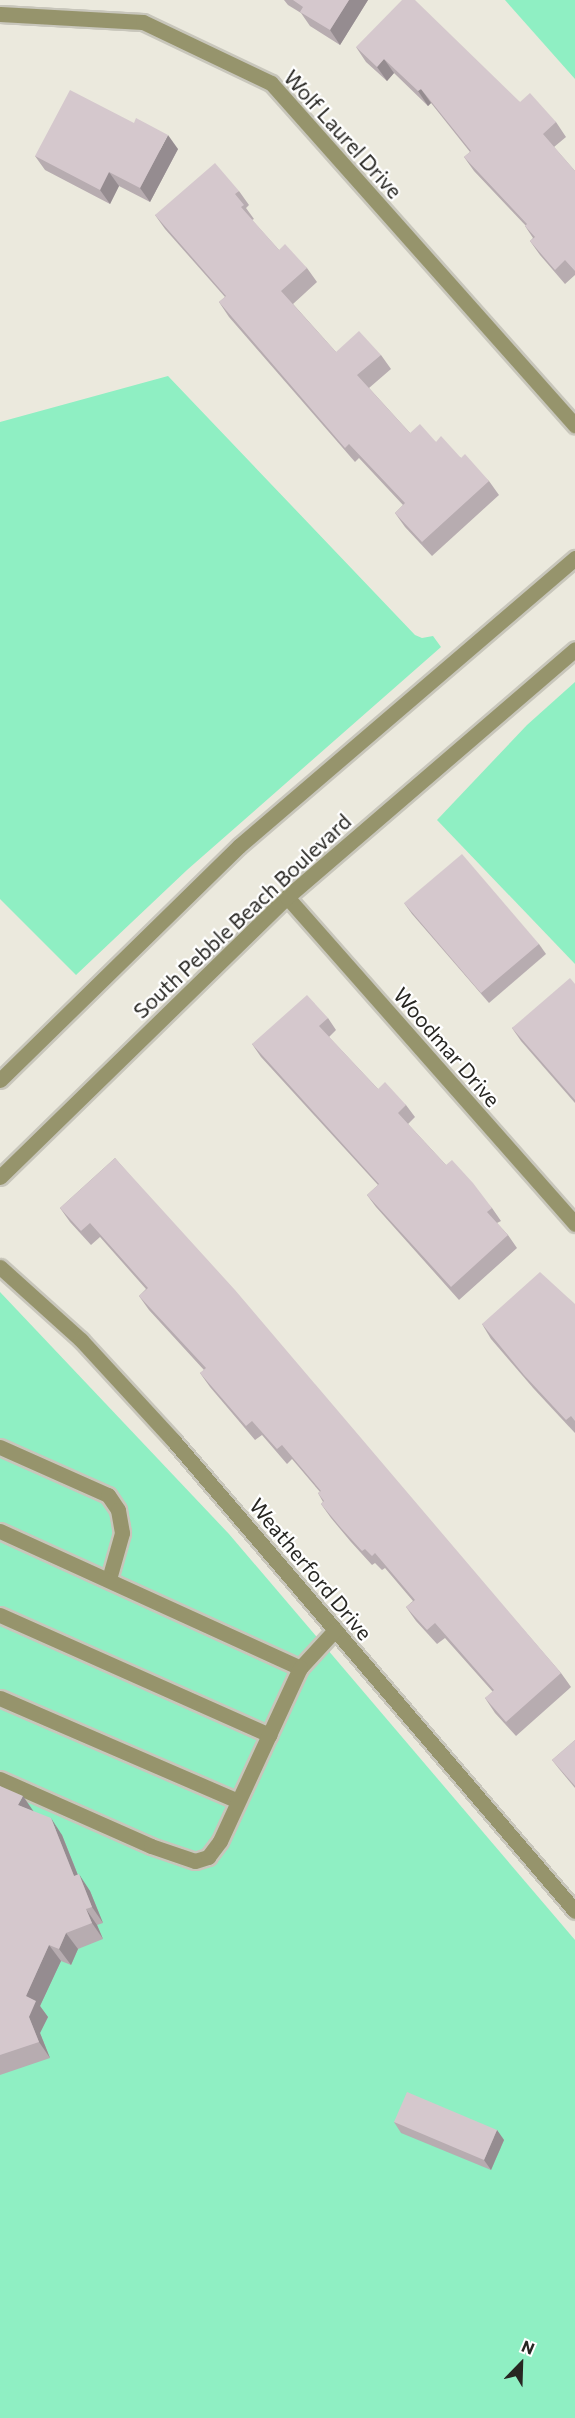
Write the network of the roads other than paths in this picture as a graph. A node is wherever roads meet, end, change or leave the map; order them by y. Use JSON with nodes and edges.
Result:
{"nodes":[{"id":1,"x":0,"y":14,"type":"edge"},
{"id":2,"x":575,"y":426,"type":"edge"},
{"id":3,"x":575,"y":558,"type":"edge"},
{"id":4,"x":575,"y":649,"type":"edge"},
{"id":5,"x":287,"y":897,"type":"junction"},
{"id":6,"x":0,"y":1080,"type":"edge"},
{"id":7,"x":0,"y":1177,"type":"edge"},
{"id":8,"x":575,"y":1224,"type":"edge"},
{"id":9,"x":0,"y":1267,"type":"edge"},
{"id":10,"x":0,"y":1447,"type":"edge"},
{"id":11,"x":0,"y":1531,"type":"edge"},
{"id":12,"x":109,"y":1579,"type":"junction"},
{"id":13,"x":0,"y":1615,"type":"edge"},
{"id":14,"x":335,"y":1629,"type":"junction"},
{"id":15,"x":300,"y":1668,"type":"junction"},
{"id":16,"x":0,"y":1698,"type":"edge"},
{"id":17,"x":270,"y":1735,"type":"junction"},
{"id":18,"x":0,"y":1779,"type":"edge"},
{"id":19,"x":238,"y":1800,"type":"junction"},
{"id":20,"x":575,"y":1911,"type":"edge"}],
"edges":[{"from":1,"to":2,"type":"street","name":"Wolf Laurel Drive"},
{"from":3,"to":6,"type":"street"},
{"from":4,"to":5,"type":"street","name":"South Pebble Beach Boulevard"},
{"from":5,"to":7,"type":"street","name":"South Pebble Beach Boulevard"},
{"from":5,"to":8,"type":"street","name":"Woodmar Drive"},
{"from":9,"to":14,"type":"street","name":"Weatherford Drive"},
{"from":10,"to":12,"type":"street"},
{"from":11,"to":12,"type":"street"},
{"from":12,"to":15,"type":"street"},
{"from":13,"to":17,"type":"street"},
{"from":14,"to":15,"type":"street"},
{"from":14,"to":20,"type":"street","name":"Weatherford Drive"},
{"from":15,"to":17,"type":"street"},
{"from":16,"to":19,"type":"street"},
{"from":17,"to":19,"type":"street"},
{"from":18,"to":19,"type":"street"}]}
